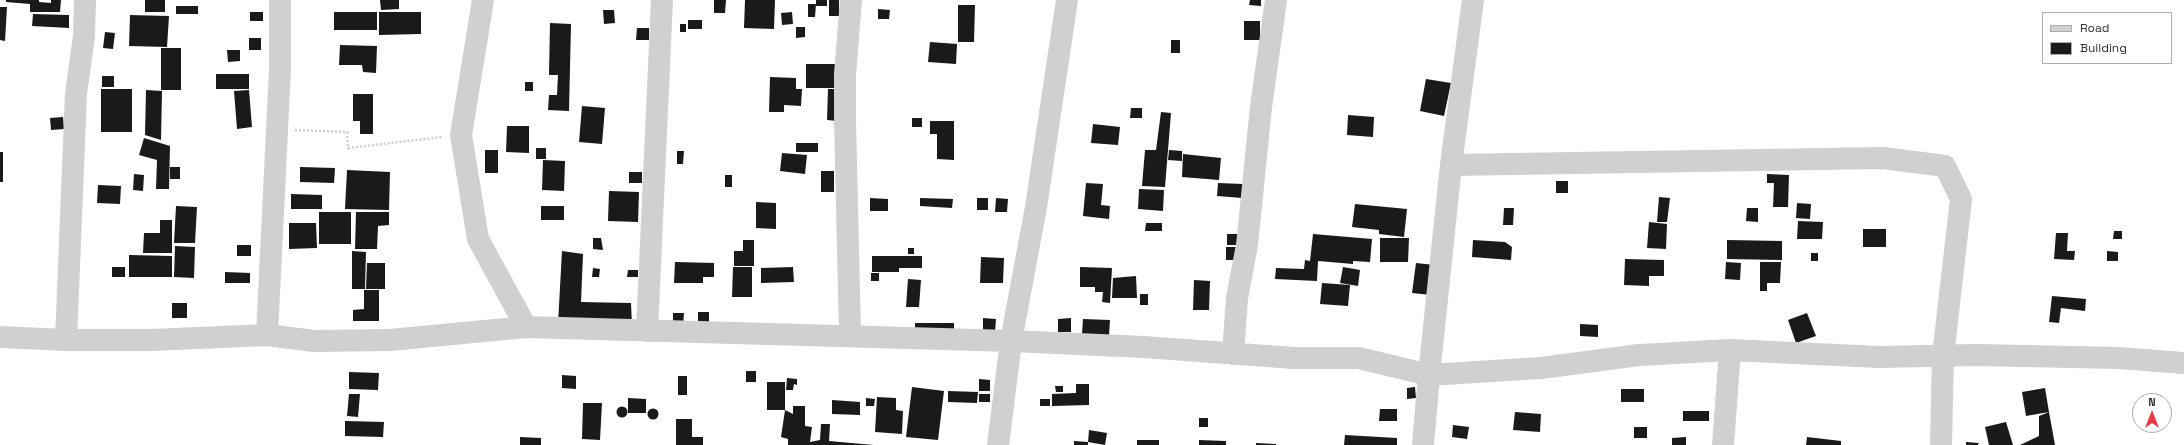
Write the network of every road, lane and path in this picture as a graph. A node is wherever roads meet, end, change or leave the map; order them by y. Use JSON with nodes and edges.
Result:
{"nodes":[{"id":1,"x":85,"y":0,"type":"edge"},
{"id":2,"x":280,"y":0,"type":"edge"},
{"id":3,"x":483,"y":0,"type":"edge"},
{"id":4,"x":662,"y":0,"type":"edge"},
{"id":5,"x":851,"y":0,"type":"edge"},
{"id":6,"x":1067,"y":0,"type":"edge"},
{"id":7,"x":1276,"y":0,"type":"edge"},
{"id":8,"x":1473,"y":0,"type":"edge"},
{"id":9,"x":277,"y":130,"type":"junction"},
{"id":10,"x":461,"y":135,"type":"junction"},
{"id":11,"x":1451,"y":165,"type":"junction"},
{"id":12,"x":526,"y":327,"type":"junction"},
{"id":13,"x":647,"y":331,"type":"junction"},
{"id":14,"x":267,"y":335,"type":"junction"},
{"id":15,"x":850,"y":336,"type":"junction"},
{"id":16,"x":0,"y":337,"type":"edge"},
{"id":17,"x":66,"y":340,"type":"junction"},
{"id":18,"x":1011,"y":341,"type":"junction"},
{"id":19,"x":1730,"y":350,"type":"junction"},
{"id":20,"x":1233,"y":354,"type":"junction"},
{"id":21,"x":1943,"y":356,"type":"junction"},
{"id":22,"x":2184,"y":363,"type":"edge"},
{"id":23,"x":1429,"y":375,"type":"junction"},
{"id":24,"x":998,"y":445,"type":"edge"},
{"id":25,"x":1423,"y":445,"type":"edge"},
{"id":26,"x":1723,"y":445,"type":"edge"},
{"id":27,"x":1941,"y":445,"type":"edge"}],
"edges":[{"from":1,"to":17,"type":"street"},
{"from":2,"to":9,"type":"street"},
{"from":3,"to":10,"type":"street"},
{"from":4,"to":13,"type":"street"},
{"from":5,"to":15,"type":"street"},
{"from":6,"to":18,"type":"street"},
{"from":7,"to":20,"type":"street"},
{"from":8,"to":11,"type":"street"},
{"from":9,"to":10,"type":"path"},
{"from":9,"to":14,"type":"street"},
{"from":10,"to":12,"type":"street"},
{"from":11,"to":21,"type":"street"},
{"from":11,"to":23,"type":"street"},
{"from":12,"to":13,"type":"street"},
{"from":12,"to":14,"type":"street"},
{"from":13,"to":15,"type":"street"},
{"from":14,"to":17,"type":"street"},
{"from":15,"to":18,"type":"street"},
{"from":16,"to":17,"type":"street"},
{"from":18,"to":20,"type":"street"},
{"from":18,"to":24,"type":"street"},
{"from":19,"to":21,"type":"street"},
{"from":19,"to":23,"type":"street"},
{"from":19,"to":26,"type":"street"},
{"from":20,"to":23,"type":"street"},
{"from":21,"to":22,"type":"street"},
{"from":21,"to":27,"type":"street"},
{"from":23,"to":25,"type":"street"}]}
